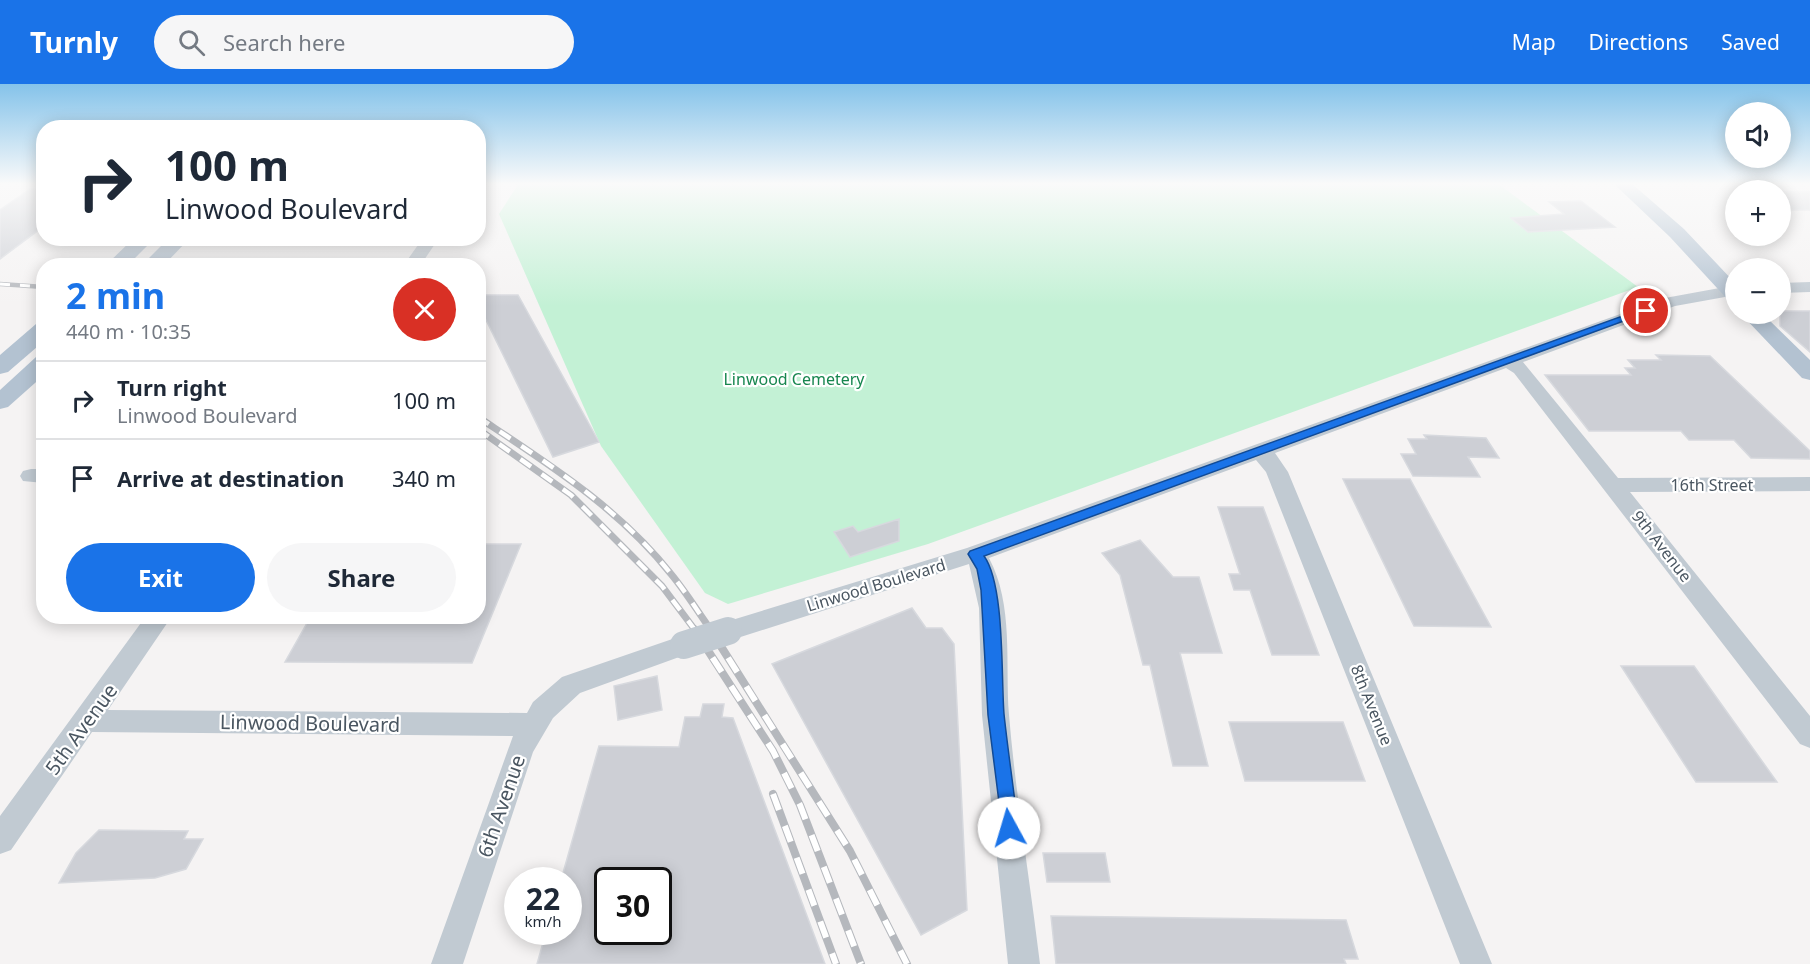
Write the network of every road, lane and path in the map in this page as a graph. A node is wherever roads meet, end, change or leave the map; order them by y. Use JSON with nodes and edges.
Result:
{"nodes":[{"id":1,"x":1667,"y":224,"type":"edge"},
{"id":2,"x":137,"y":246,"type":"edge"},
{"id":3,"x":172,"y":246,"type":"edge"},
{"id":4,"x":123,"y":258,"type":"edge"},
{"id":5,"x":159,"y":258,"type":"edge"},
{"id":6,"x":1725,"y":283,"type":"edge"},
{"id":7,"x":1810,"y":287,"type":"edge"},
{"id":8,"x":1791,"y":288,"type":"edge"},
{"id":9,"x":1725,"y":293,"type":"edge"},
{"id":10,"x":1762,"y":324,"type":"edge"},
{"id":11,"x":36,"y":336,"type":"edge"},
{"id":12,"x":1509,"y":362,"type":"junction"},
{"id":13,"x":0,"y":367,"type":"edge"},
{"id":14,"x":36,"y":370,"type":"edge"},
{"id":15,"x":1810,"y":373,"type":"edge"},
{"id":16,"x":0,"y":402,"type":"edge"},
{"id":17,"x":1259,"y":451,"type":"junction"},
{"id":18,"x":1810,"y":484,"type":"edge"},
{"id":19,"x":1614,"y":485,"type":"junction"},
{"id":20,"x":975,"y":554,"type":"junction"},
{"id":21,"x":154,"y":624,"type":"edge"},
{"id":22,"x":593,"y":676,"type":"joint"},
{"id":23,"x":87,"y":721,"type":"junction"},
{"id":24,"x":533,"y":725,"type":"junction"},
{"id":25,"x":1810,"y":736,"type":"edge"},
{"id":26,"x":0,"y":840,"type":"edge"},
{"id":27,"x":447,"y":964,"type":"edge"},
{"id":28,"x":1024,"y":964,"type":"edge"},
{"id":29,"x":1476,"y":964,"type":"edge"}],
"edges":[{"from":1,"to":6,"type":"main road"},
{"from":2,"to":4,"type":"main road"},
{"from":3,"to":5,"type":"main road"},
{"from":7,"to":8,"type":"street"},
{"from":9,"to":12,"type":"street","name":"Linwood Boulevard"},
{"from":10,"to":15,"type":"main road"},
{"from":11,"to":13,"type":"main road"},
{"from":12,"to":17,"type":"street","name":"Linwood Boulevard"},
{"from":12,"to":19,"type":"street","name":"9th Avenue"},
{"from":14,"to":16,"type":"main road"},
{"from":17,"to":20,"type":"street","name":"Linwood Boulevard"},
{"from":17,"to":29,"type":"street","name":"8th Avenue"},
{"from":18,"to":19,"type":"street","name":"16th Street"},
{"from":19,"to":25,"type":"street","name":"9th Avenue"},
{"from":20,"to":22,"type":"street","name":"Linwood Boulevard","bridge":true},
{"from":20,"to":28,"type":"street"},
{"from":21,"to":23,"type":"street","name":"5th Avenue"},
{"from":22,"to":24,"type":"street","name":"6th Avenue"},
{"from":23,"to":24,"type":"street","name":"Linwood Boulevard"},
{"from":23,"to":26,"type":"street","name":"5th Avenue"},
{"from":24,"to":27,"type":"street","name":"6th Avenue"}]}
